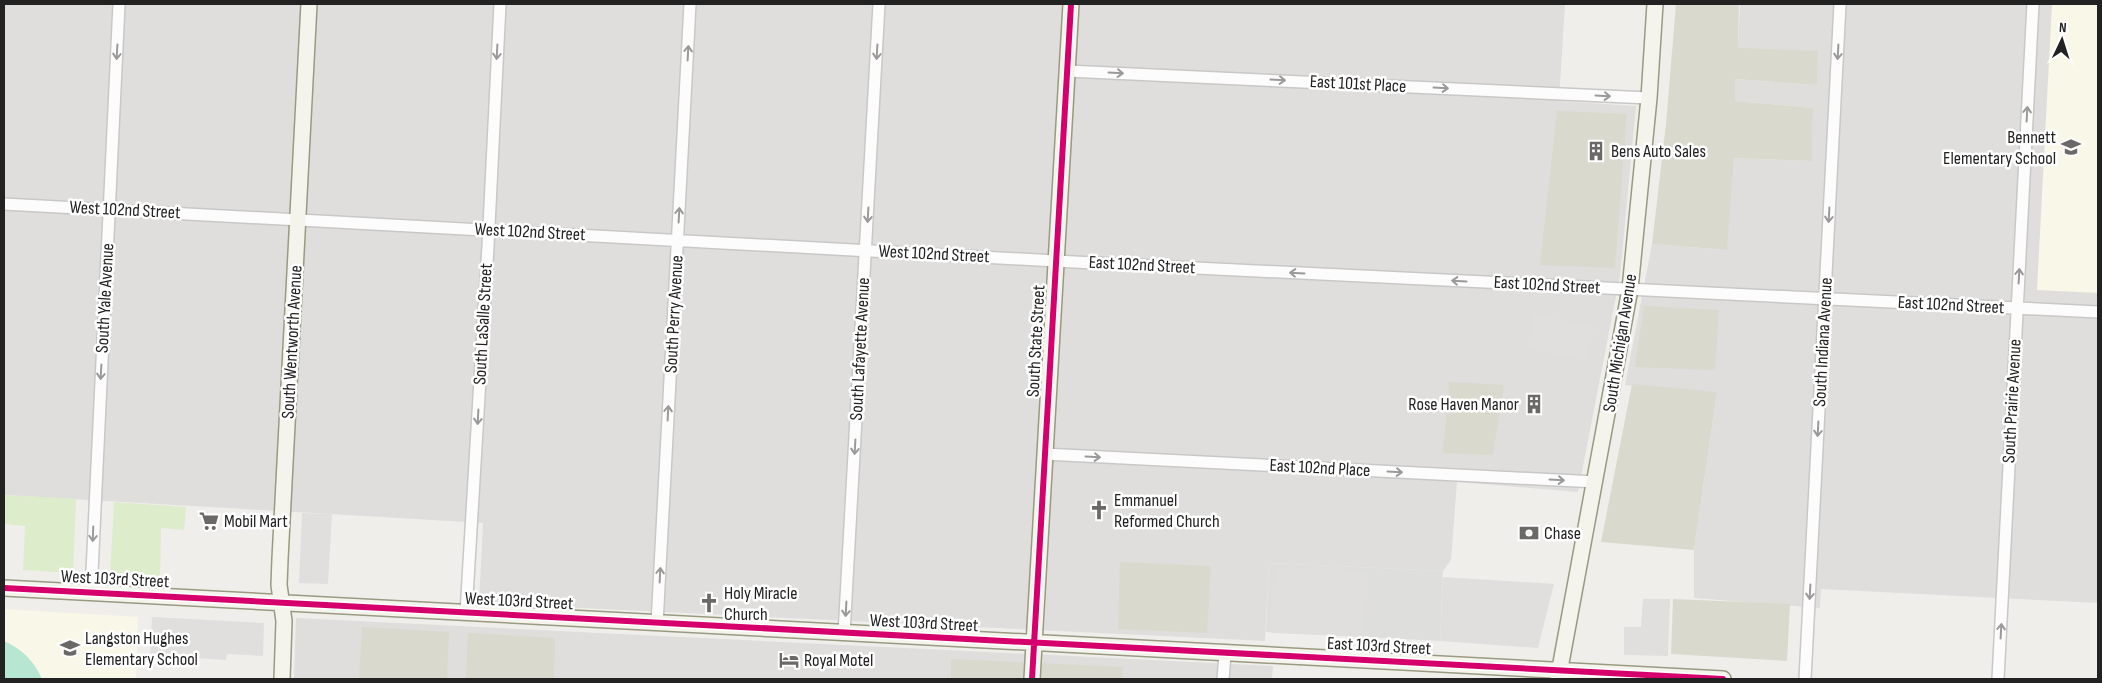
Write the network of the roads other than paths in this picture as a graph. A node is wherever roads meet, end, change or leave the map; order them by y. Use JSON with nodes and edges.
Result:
{"nodes":[{"id":1,"x":120,"y":4,"type":"edge"},
{"id":2,"x":309,"y":4,"type":"edge"},
{"id":3,"x":500,"y":4,"type":"edge"},
{"id":4,"x":690,"y":4,"type":"edge"},
{"id":5,"x":879,"y":4,"type":"edge"},
{"id":6,"x":1071,"y":4,"type":"edge"},
{"id":7,"x":1655,"y":4,"type":"edge"},
{"id":8,"x":1840,"y":4,"type":"edge"},
{"id":9,"x":2033,"y":4,"type":"edge"},
{"id":10,"x":1067,"y":71,"type":"junction"},
{"id":11,"x":1649,"y":98,"type":"junction"},
{"id":12,"x":4,"y":204,"type":"edge"},
{"id":13,"x":110,"y":210,"type":"junction"},
{"id":14,"x":298,"y":220,"type":"junction"},
{"id":15,"x":489,"y":229,"type":"junction"},
{"id":16,"x":678,"y":240,"type":"junction"},
{"id":17,"x":866,"y":250,"type":"junction"},
{"id":18,"x":1055,"y":261,"type":"junction"},
{"id":19,"x":1630,"y":289,"type":"junction"},
{"id":20,"x":1825,"y":299,"type":"junction"},
{"id":21,"x":2017,"y":308,"type":"junction"},
{"id":22,"x":2098,"y":312,"type":"edge"},
{"id":23,"x":1044,"y":454,"type":"junction"},
{"id":24,"x":1596,"y":482,"type":"junction"},
{"id":25,"x":4,"y":588,"type":"edge"},
{"id":26,"x":91,"y":593,"type":"junction"},
{"id":27,"x":282,"y":603,"type":"junction"},
{"id":28,"x":466,"y":613,"type":"junction"},
{"id":29,"x":657,"y":624,"type":"junction"},
{"id":30,"x":844,"y":634,"type":"junction"},
{"id":31,"x":1033,"y":644,"type":"junction"},
{"id":32,"x":1225,"y":654,"type":"junction"},
{"id":33,"x":1558,"y":675,"type":"edge"},
{"id":34,"x":282,"y":679,"type":"edge"},
{"id":35,"x":1032,"y":679,"type":"edge"},
{"id":36,"x":1223,"y":679,"type":"edge"},
{"id":37,"x":1724,"y":679,"type":"edge"},
{"id":38,"x":1805,"y":679,"type":"edge"},
{"id":39,"x":1998,"y":679,"type":"edge"}],
"edges":[{"from":1,"to":13,"type":"street","name":"South Yale Avenue","one_way":true},
{"from":2,"to":14,"type":"main road","name":"South Wentworth Avenue"},
{"from":3,"to":15,"type":"street","name":"South LaSalle Street","one_way":true},
{"from":16,"to":4,"type":"street","name":"South Perry Avenue","one_way":true},
{"from":5,"to":17,"type":"street","name":"South Lafayette Avenue","one_way":true},
{"from":6,"to":10,"type":"main road","name":"South State Street"},
{"from":7,"to":11,"type":"main road","name":"South Michigan Avenue"},
{"from":8,"to":20,"type":"street","name":"South Indiana Avenue","one_way":true},
{"from":21,"to":9,"type":"street","name":"South Prairie Avenue","one_way":true},
{"from":10,"to":11,"type":"street","name":"East 101st Place","one_way":true},
{"from":10,"to":18,"type":"main road","name":"South State Street"},
{"from":11,"to":19,"type":"main road","name":"South Michigan Avenue"},
{"from":12,"to":13,"type":"street","name":"West 102nd Street"},
{"from":13,"to":14,"type":"street","name":"West 102nd Street"},
{"from":13,"to":26,"type":"street","name":"South Yale Avenue","one_way":true},
{"from":14,"to":15,"type":"street","name":"West 102nd Street"},
{"from":14,"to":27,"type":"main road","name":"South Wentworth Avenue"},
{"from":15,"to":16,"type":"street","name":"West 102nd Street"},
{"from":15,"to":28,"type":"street","name":"South LaSalle Street","one_way":true},
{"from":16,"to":17,"type":"street","name":"West 102nd Street"},
{"from":29,"to":16,"type":"street","name":"South Perry Avenue","one_way":true},
{"from":17,"to":18,"type":"street","name":"West 102nd Street"},
{"from":17,"to":30,"type":"street","name":"South Lafayette Avenue","one_way":true},
{"from":19,"to":18,"type":"street","name":"East 102nd Street","one_way":true},
{"from":18,"to":23,"type":"main road","name":"South State Street"},
{"from":19,"to":20,"type":"street","name":"East 102nd Street"},
{"from":19,"to":24,"type":"main road","name":"South Michigan Avenue"},
{"from":20,"to":21,"type":"street","name":"East 102nd Street"},
{"from":20,"to":38,"type":"street","name":"South Indiana Avenue","one_way":true},
{"from":21,"to":22,"type":"street","name":"East 102nd Street"},
{"from":39,"to":21,"type":"street","name":"South Prairie Avenue","one_way":true},
{"from":23,"to":24,"type":"street","name":"East 102nd Place","one_way":true},
{"from":23,"to":31,"type":"main road","name":"South State Street"},
{"from":24,"to":33,"type":"main road","name":"South Michigan Avenue"},
{"from":25,"to":26,"type":"main road","name":"West 103rd Street"},
{"from":26,"to":27,"type":"main road","name":"West 103rd Street"},
{"from":27,"to":28,"type":"main road","name":"West 103rd Street"},
{"from":27,"to":34,"type":"main road","name":"South Wentworth Avenue"},
{"from":28,"to":29,"type":"main road","name":"West 103rd Street"},
{"from":29,"to":30,"type":"main road","name":"West 103rd Street"},
{"from":30,"to":31,"type":"main road","name":"West 103rd Street"},
{"from":31,"to":32,"type":"main road","name":"East 103rd Street"},
{"from":31,"to":35,"type":"main road","name":"South State Street"},
{"from":32,"to":33,"type":"main road","name":"East 103rd Street"},
{"from":32,"to":36,"type":"street"},
{"from":33,"to":37,"type":"main road","name":"East 103rd Street"}]}
